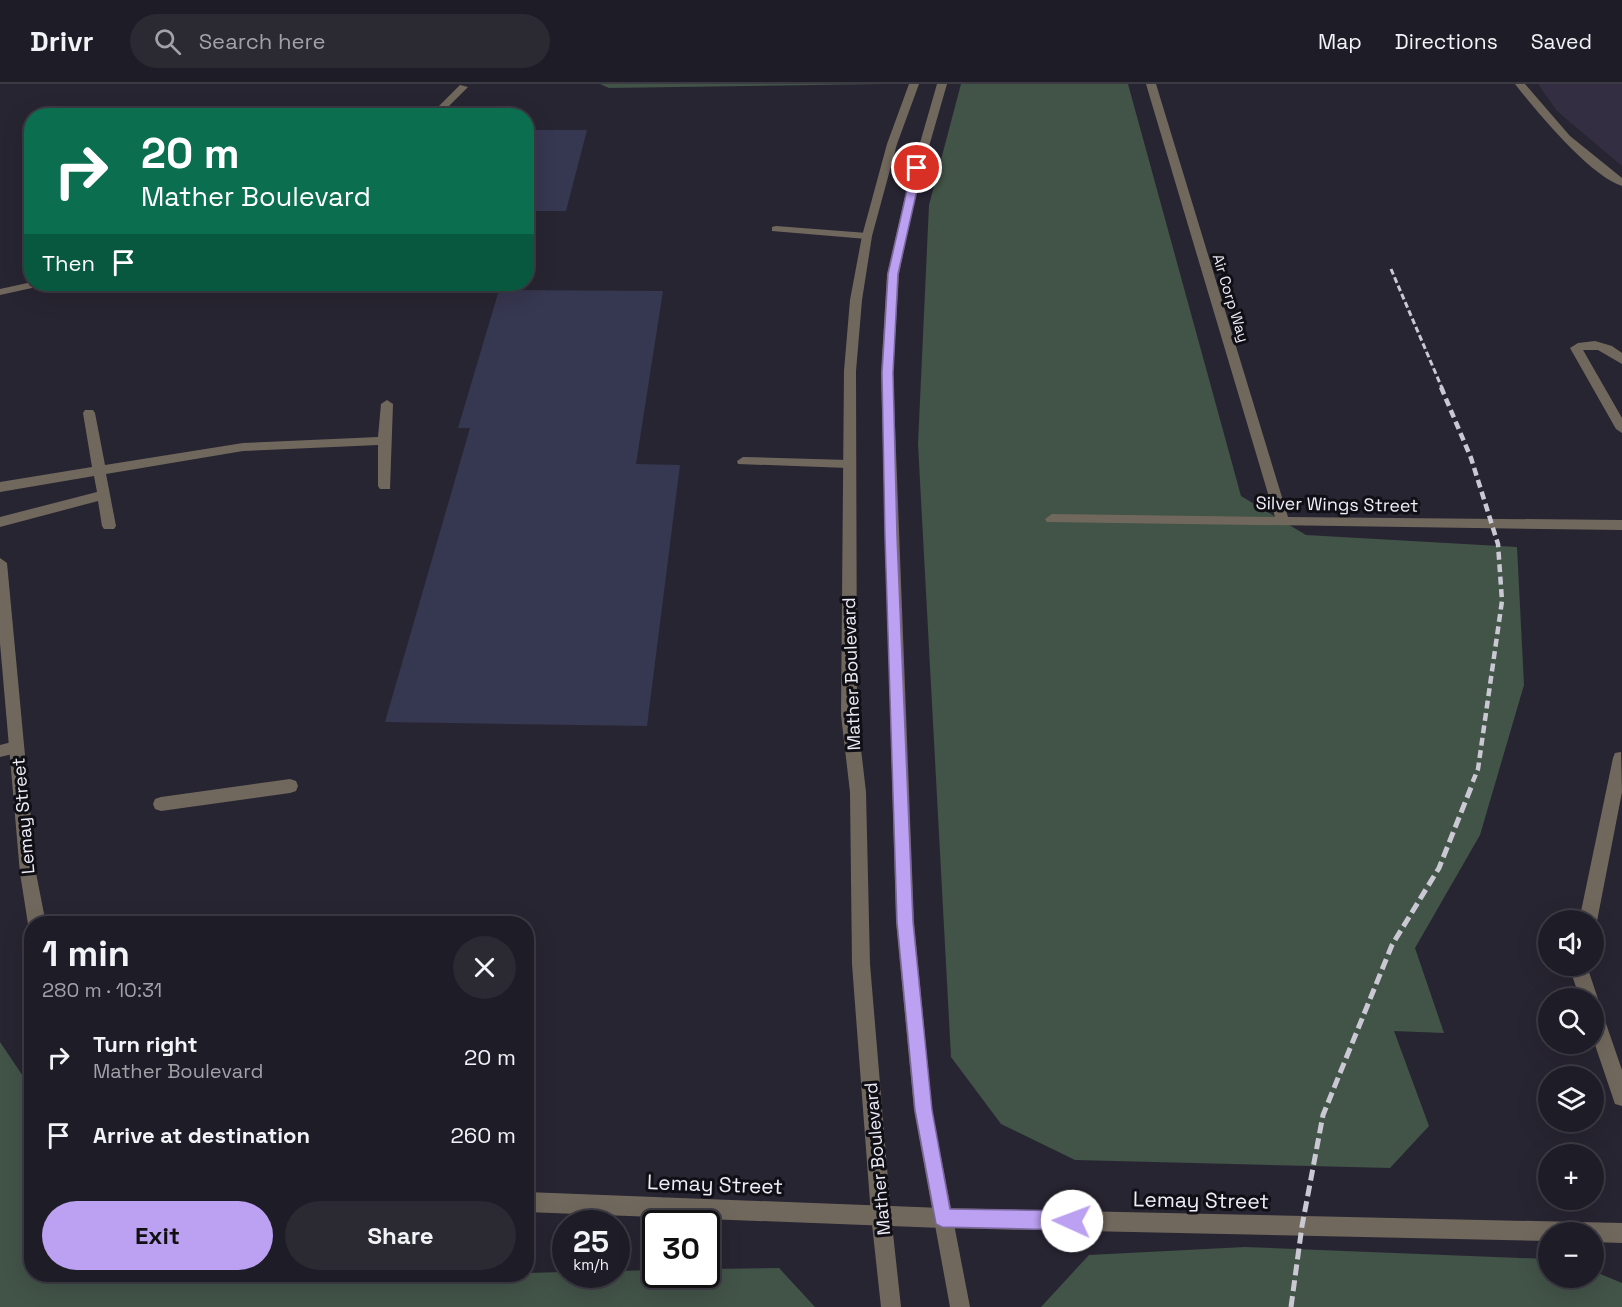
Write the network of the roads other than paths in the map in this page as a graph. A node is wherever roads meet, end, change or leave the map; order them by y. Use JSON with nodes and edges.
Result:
{"nodes":[{"id":1,"x":914,"y":84,"type":"edge"},
{"id":2,"x":942,"y":84,"type":"edge"},
{"id":3,"x":1151,"y":84,"type":"edge"},
{"id":4,"x":1520,"y":84,"type":"edge"},
{"id":5,"x":463,"y":87,"type":"dead end"},
{"id":6,"x":441,"y":108,"type":"edge"},
{"id":7,"x":1622,"y":183,"type":"edge"},
{"id":8,"x":776,"y":229,"type":"dead end"},
{"id":9,"x":867,"y":236,"type":"junction"},
{"id":10,"x":24,"y":287,"type":"edge"},
{"id":11,"x":0,"y":292,"type":"edge"},
{"id":12,"x":1622,"y":360,"type":"edge"},
{"id":13,"x":387,"y":404,"type":"dead end"},
{"id":14,"x":89,"y":413,"type":"dead end"},
{"id":15,"x":1622,"y":429,"type":"edge"},
{"id":16,"x":384,"y":441,"type":"junction"},
{"id":17,"x":743,"y":461,"type":"dead end"},
{"id":18,"x":848,"y":464,"type":"junction"},
{"id":19,"x":99,"y":471,"type":"junction"},
{"id":20,"x":385,"y":486,"type":"dead end"},
{"id":21,"x":0,"y":487,"type":"edge"},
{"id":22,"x":104,"y":495,"type":"junction"},
{"id":23,"x":1052,"y":519,"type":"dead end"},
{"id":24,"x":1283,"y":521,"type":"junction"},
{"id":25,"x":0,"y":522,"type":"edge"},
{"id":26,"x":1622,"y":525,"type":"edge"},
{"id":27,"x":109,"y":526,"type":"dead end"},
{"id":28,"x":0,"y":563,"type":"edge"},
{"id":29,"x":16,"y":747,"type":"junction"},
{"id":30,"x":0,"y":750,"type":"edge"},
{"id":31,"x":1621,"y":758,"type":"edge"},
{"id":32,"x":290,"y":786,"type":"dead end"},
{"id":33,"x":161,"y":804,"type":"dead end"},
{"id":34,"x":1590,"y":910,"type":"edge"},
{"id":35,"x":36,"y":916,"type":"edge"},
{"id":36,"x":1604,"y":1044,"type":"edge"},
{"id":37,"x":1622,"y":1097,"type":"edge"},
{"id":38,"x":534,"y":1202,"type":"edge"},
{"id":39,"x":881,"y":1215,"type":"junction"},
{"id":40,"x":942,"y":1218,"type":"junction"},
{"id":41,"x":1622,"y":1233,"type":"edge"},
{"id":42,"x":891,"y":1307,"type":"edge"},
{"id":43,"x":960,"y":1307,"type":"edge"}],
"edges":[{"from":1,"to":9,"type":"street","name":"Mather Boulevard"},
{"from":2,"to":40,"type":"street"},
{"from":3,"to":24,"type":"street","name":"Air Corp Way"},
{"from":4,"to":7,"type":"street"},
{"from":5,"to":6,"type":"street"},
{"from":8,"to":9,"type":"street"},
{"from":9,"to":18,"type":"street","name":"Mather Boulevard"},
{"from":10,"to":11,"type":"street"},
{"from":12,"to":15,"type":"street"},
{"from":13,"to":16,"type":"street"},
{"from":14,"to":19,"type":"street"},
{"from":16,"to":19,"type":"street"},
{"from":16,"to":20,"type":"street"},
{"from":17,"to":18,"type":"street"},
{"from":18,"to":39,"type":"street","name":"Mather Boulevard"},
{"from":19,"to":21,"type":"street"},
{"from":19,"to":22,"type":"street"},
{"from":22,"to":25,"type":"street"},
{"from":22,"to":27,"type":"street"},
{"from":23,"to":24,"type":"street","name":"Silver Wings Street"},
{"from":24,"to":26,"type":"street","name":"Silver Wings Street"},
{"from":28,"to":29,"type":"street","name":"Lemay Street"},
{"from":29,"to":30,"type":"street"},
{"from":29,"to":35,"type":"street","name":"Lemay Street"},
{"from":31,"to":34,"type":"street"},
{"from":32,"to":33,"type":"street"},
{"from":36,"to":37,"type":"street"},
{"from":38,"to":39,"type":"street","name":"Lemay Street"},
{"from":39,"to":40,"type":"street","name":"Lemay Street"},
{"from":39,"to":42,"type":"street","name":"Mather Boulevard"},
{"from":40,"to":41,"type":"street","name":"Lemay Street"},
{"from":40,"to":43,"type":"street"}]}
